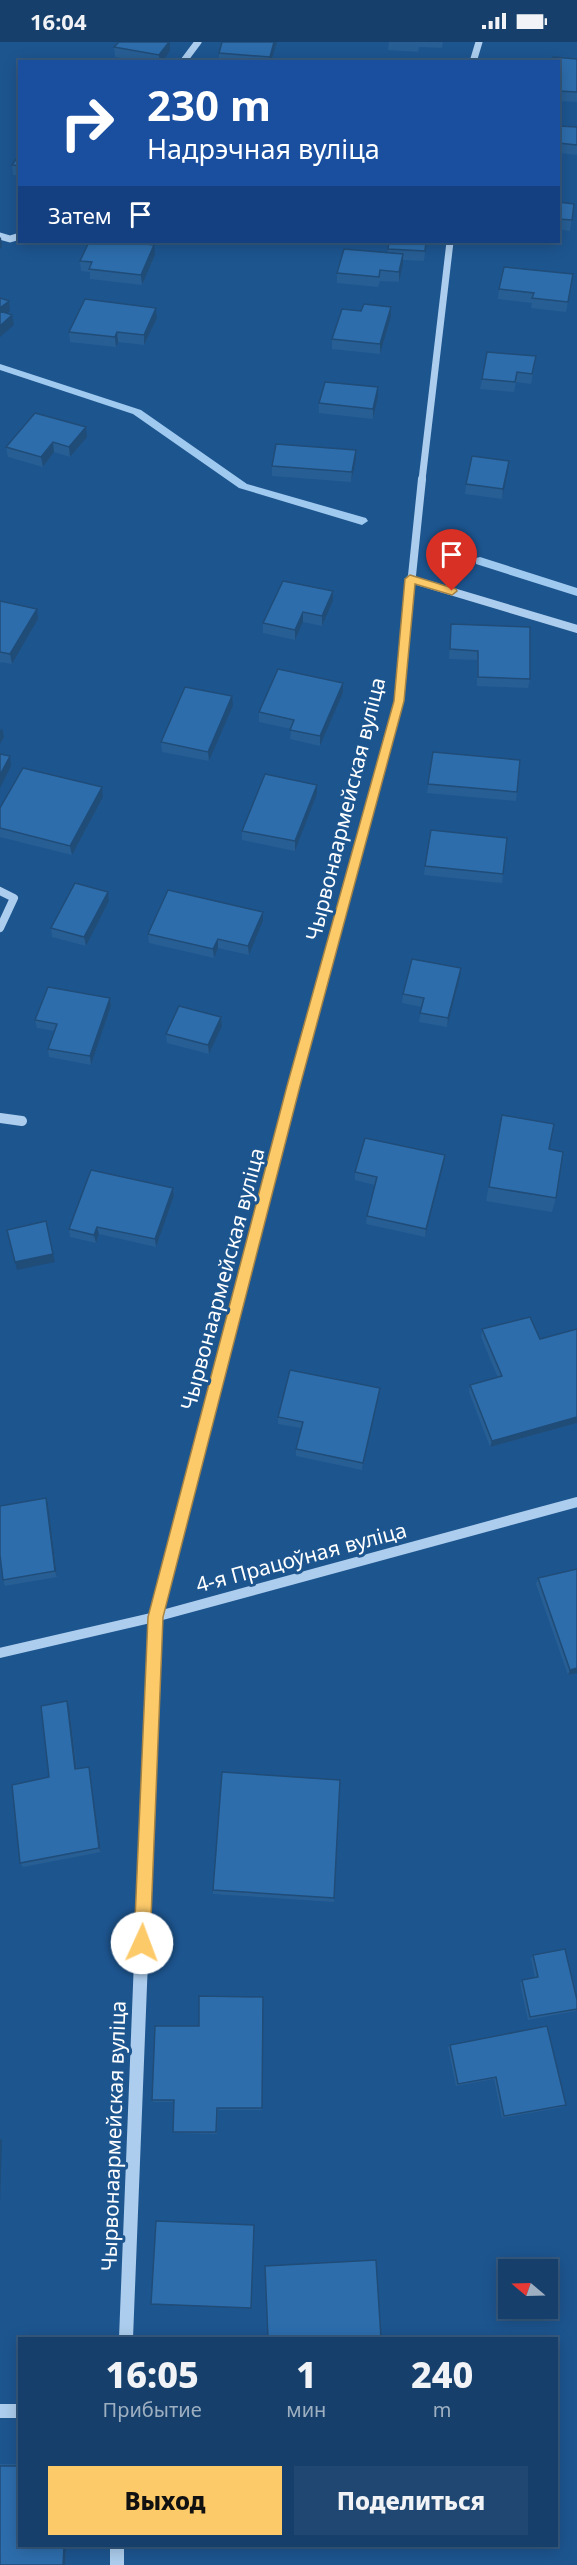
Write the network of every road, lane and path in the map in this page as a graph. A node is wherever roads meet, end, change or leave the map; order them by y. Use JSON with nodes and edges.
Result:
{"nodes":[{"id":1,"x":198,"y":42,"type":"edge"},
{"id":2,"x":479,"y":42,"type":"edge"},
{"id":3,"x":184,"y":60,"type":"edge"},
{"id":4,"x":474,"y":60,"type":"edge"},
{"id":5,"x":0,"y":236,"type":"edge"},
{"id":6,"x":18,"y":237,"type":"edge"},
{"id":7,"x":450,"y":243,"type":"edge"},
{"id":8,"x":410,"y":579,"type":"junction"},
{"id":9,"x":577,"y":629,"type":"edge"},
{"id":10,"x":0,"y":891,"type":"edge"},
{"id":11,"x":0,"y":928,"type":"edge"},
{"id":12,"x":0,"y":1118,"type":"edge"},
{"id":13,"x":22,"y":1121,"type":"dead end"},
{"id":14,"x":577,"y":1502,"type":"edge"},
{"id":15,"x":155,"y":1617,"type":"junction"},
{"id":16,"x":0,"y":1653,"type":"edge"},
{"id":17,"x":126,"y":2337,"type":"edge"},
{"id":18,"x":0,"y":2410,"type":"edge"},
{"id":19,"x":18,"y":2411,"type":"edge"},
{"id":20,"x":117,"y":2547,"type":"edge"},
{"id":21,"x":117,"y":2565,"type":"edge"}],
"edges":[{"from":1,"to":3,"type":"street"},
{"from":2,"to":4,"type":"street"},
{"from":5,"to":6,"type":"street"},
{"from":7,"to":8,"type":"street","name":"Чырвонаармейская вуліца"},
{"from":8,"to":9,"type":"street"},
{"from":8,"to":15,"type":"street","name":"Чырвонаармейская вуліца"},
{"from":10,"to":11,"type":"street"},
{"from":12,"to":13,"type":"street"},
{"from":14,"to":15,"type":"street","name":"4-я Працоўная вуліца"},
{"from":15,"to":16,"type":"street","name":"4-я Працоўная вуліца"},
{"from":15,"to":17,"type":"street","name":"Чырвонаармейская вуліца"},
{"from":18,"to":19,"type":"street"},
{"from":20,"to":21,"type":"street"}]}
